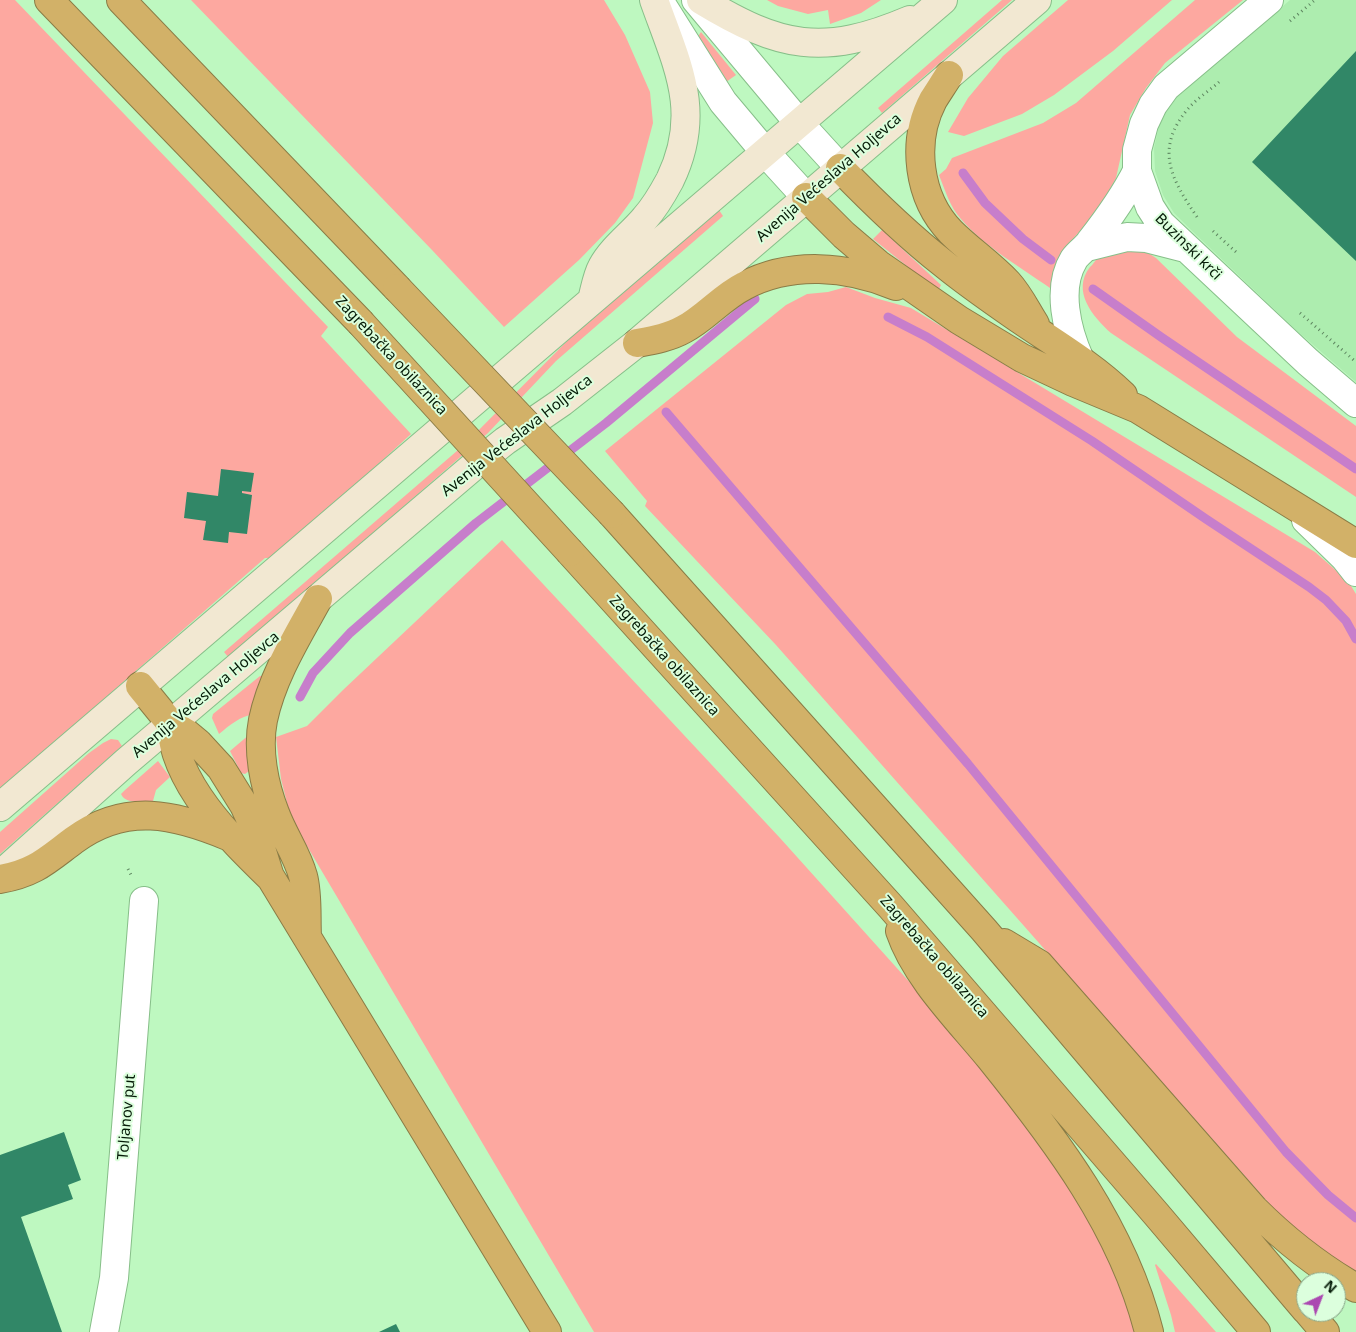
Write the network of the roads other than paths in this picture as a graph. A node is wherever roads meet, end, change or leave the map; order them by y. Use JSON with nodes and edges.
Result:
{"nodes":[{"id":1,"x":49,"y":0,"type":"edge"},
{"id":2,"x":121,"y":0,"type":"edge"},
{"id":3,"x":654,"y":0,"type":"edge"},
{"id":4,"x":659,"y":0,"type":"edge"},
{"id":5,"x":696,"y":0,"type":"edge"},
{"id":6,"x":701,"y":0,"type":"edge"},
{"id":7,"x":1037,"y":0,"type":"edge"},
{"id":8,"x":1269,"y":0,"type":"edge"},
{"id":9,"x":936,"y":6,"type":"edge"},
{"id":10,"x":950,"y":75,"type":"junction"},
{"id":11,"x":799,"y":124,"type":"junction"},
{"id":12,"x":765,"y":152,"type":"junction"},
{"id":13,"x":840,"y":168,"type":"junction"},
{"id":14,"x":1137,"y":171,"type":"junction"},
{"id":15,"x":806,"y":197,"type":"junction"},
{"id":16,"x":1087,"y":247,"type":"junction"},
{"id":17,"x":1187,"y":248,"type":"junction"},
{"id":18,"x":592,"y":300,"type":"junction"},
{"id":19,"x":928,"y":300,"type":"junction"},
{"id":20,"x":1039,"y":332,"type":"junction"},
{"id":21,"x":637,"y":343,"type":"junction"},
{"id":22,"x":1080,"y":360,"type":"junction"},
{"id":23,"x":1356,"y":404,"type":"edge"},
{"id":24,"x":1138,"y":409,"type":"junction"},
{"id":25,"x":1291,"y":505,"type":"junction"},
{"id":26,"x":1356,"y":544,"type":"edge"},
{"id":27,"x":1356,"y":572,"type":"edge"},
{"id":28,"x":318,"y":600,"type":"junction"},
{"id":29,"x":140,"y":686,"type":"junction"},
{"id":30,"x":172,"y":724,"type":"junction"},
{"id":31,"x":0,"y":807,"type":"edge"},
{"id":32,"x":231,"y":837,"type":"junction"},
{"id":33,"x":0,"y":875,"type":"edge"},
{"id":34,"x":270,"y":878,"type":"junction"},
{"id":35,"x":0,"y":879,"type":"edge"},
{"id":36,"x":144,"y":901,"type":"dead end"},
{"id":37,"x":891,"y":907,"type":"junction"},
{"id":38,"x":984,"y":930,"type":"junction"},
{"id":39,"x":307,"y":938,"type":"junction"},
{"id":40,"x":1356,"y":1288,"type":"edge"},
{"id":41,"x":1296,"y":1298,"type":"edge"},
{"id":42,"x":1316,"y":1322,"type":"edge"},
{"id":43,"x":104,"y":1332,"type":"edge"},
{"id":44,"x":547,"y":1332,"type":"edge"},
{"id":45,"x":1149,"y":1332,"type":"edge"},
{"id":46,"x":1256,"y":1332,"type":"edge"},
{"id":47,"x":1325,"y":1332,"type":"edge"}],
"edges":[{"from":1,"to":37,"type":"highway","name":"Zagrebačka obilaznica","bridge":true},
{"from":2,"to":38,"type":"highway","bridge":true},
{"from":3,"to":18,"type":"main road"},
{"from":4,"to":12,"type":"street"},
{"from":5,"to":11,"type":"street"},
{"from":6,"to":9,"type":"main road"},
{"from":7,"to":10,"type":"main road","name":"Avenija Većeslava Holjevca"},
{"from":8,"to":14,"type":"street","name":"Buzinski krči"},
{"from":9,"to":11,"type":"main road"},
{"from":10,"to":13,"type":"main road","name":"Avenija Većeslava Holjevca"},
{"from":10,"to":20,"type":"highway"},
{"from":11,"to":12,"type":"main road"},
{"from":11,"to":13,"type":"street"},
{"from":12,"to":15,"type":"street"},
{"from":12,"to":18,"type":"main road"},
{"from":13,"to":15,"type":"main road","name":"Avenija Većeslava Holjevca"},
{"from":13,"to":20,"type":"highway"},
{"from":14,"to":16,"type":"street"},
{"from":14,"to":17,"type":"street","name":"Buzinski krči"},
{"from":15,"to":19,"type":"highway"},
{"from":15,"to":21,"type":"main road","name":"Avenija Većeslava Holjevca"},
{"from":16,"to":17,"type":"street"},
{"from":16,"to":22,"type":"street"},
{"from":17,"to":23,"type":"street","name":"Buzinski krči"},
{"from":18,"to":29,"type":"main road"},
{"from":19,"to":21,"type":"highway"},
{"from":19,"to":24,"type":"highway"},
{"from":20,"to":22,"type":"highway"},
{"from":21,"to":28,"type":"main road","name":"Avenija Većeslava Holjevca"},
{"from":22,"to":24,"type":"highway"},
{"from":24,"to":25,"type":"highway"},
{"from":25,"to":26,"type":"highway"},
{"from":25,"to":27,"type":"street"},
{"from":28,"to":30,"type":"main road","name":"Avenija Većeslava Holjevca"},
{"from":28,"to":39,"type":"highway"},
{"from":29,"to":30,"type":"highway"},
{"from":29,"to":31,"type":"main road"},
{"from":30,"to":32,"type":"highway"},
{"from":30,"to":33,"type":"main road","name":"Avenija Većeslava Holjevca"},
{"from":30,"to":34,"type":"highway"},
{"from":32,"to":34,"type":"highway"},
{"from":32,"to":35,"type":"highway"},
{"from":34,"to":39,"type":"highway"},
{"from":36,"to":43,"type":"street","name":"Toljanov put"},
{"from":37,"to":45,"type":"highway"},
{"from":37,"to":46,"type":"highway","name":"Zagrebačka obilaznica"},
{"from":38,"to":40,"type":"highway"},
{"from":38,"to":41,"type":"highway"},
{"from":39,"to":44,"type":"highway"},
{"from":42,"to":47,"type":"highway"}]}
